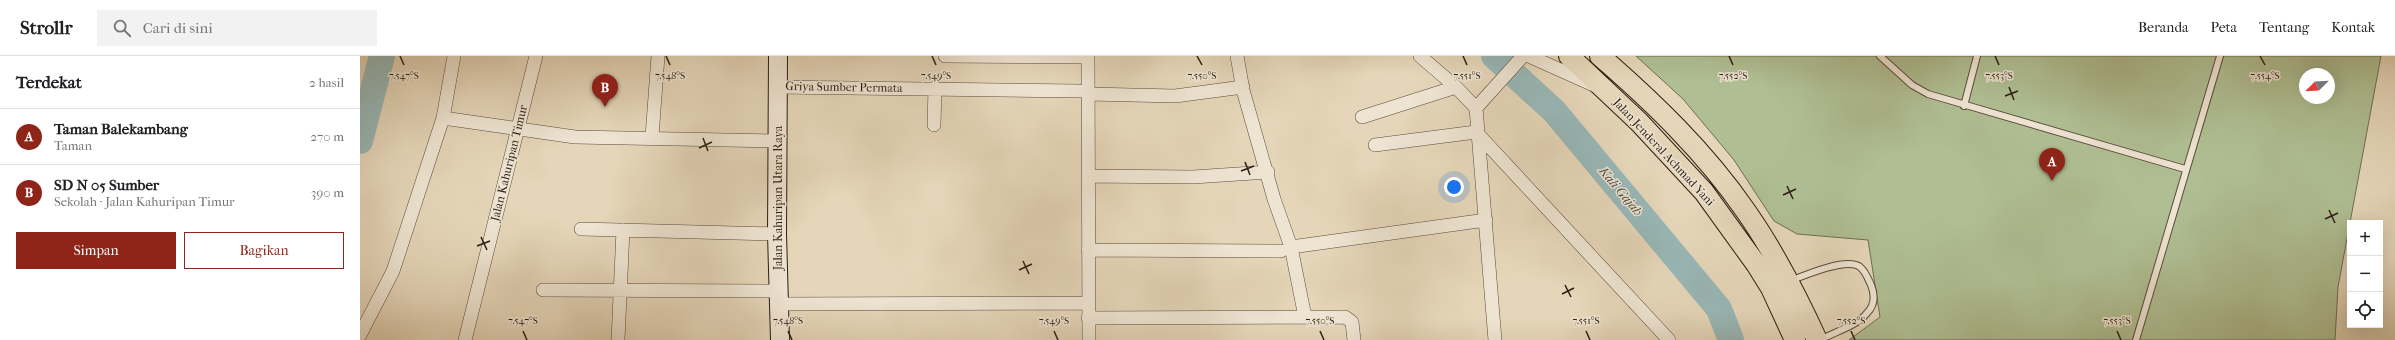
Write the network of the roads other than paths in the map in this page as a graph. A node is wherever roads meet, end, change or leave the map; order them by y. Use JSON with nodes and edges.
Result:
{"nodes":[{"id":1,"x":454,"y":56,"type":"edge"},
{"id":2,"x":536,"y":56,"type":"edge"},
{"id":3,"x":658,"y":56,"type":"edge"},
{"id":4,"x":778,"y":56,"type":"edge"},
{"id":5,"x":945,"y":56,"type":"edge"},
{"id":6,"x":1237,"y":56,"type":"edge"},
{"id":7,"x":1420,"y":56,"type":"edge"},
{"id":8,"x":1569,"y":56,"type":"edge"},
{"id":9,"x":1600,"y":56,"type":"edge"},
{"id":10,"x":1880,"y":56,"type":"edge"},
{"id":11,"x":1977,"y":56,"type":"edge"},
{"id":12,"x":2220,"y":56,"type":"edge"},
{"id":13,"x":1088,"y":57,"type":"edge"},
{"id":14,"x":1523,"y":58,"type":"edge"},
{"id":15,"x":777,"y":87,"type":"junction"},
{"id":16,"x":1242,"y":87,"type":"junction"},
{"id":17,"x":1456,"y":87,"type":"junction"},
{"id":18,"x":1602,"y":87,"type":"junction"},
{"id":19,"x":935,"y":88,"type":"junction"},
{"id":20,"x":1084,"y":93,"type":"junction"},
{"id":21,"x":1480,"y":103,"type":"junction"},
{"id":22,"x":1964,"y":106,"type":"junction"},
{"id":23,"x":1362,"y":117,"type":"dead end"},
{"id":24,"x":443,"y":118,"type":"junction"},
{"id":25,"x":934,"y":125,"type":"dead end"},
{"id":26,"x":517,"y":129,"type":"junction"},
{"id":27,"x":1476,"y":132,"type":"junction"},
{"id":28,"x":652,"y":137,"type":"junction"},
{"id":29,"x":777,"y":141,"type":"junction"},
{"id":30,"x":1375,"y":145,"type":"dead end"},
{"id":31,"x":2185,"y":169,"type":"junction"},
{"id":32,"x":1268,"y":172,"type":"junction"},
{"id":33,"x":1088,"y":176,"type":"junction"},
{"id":34,"x":1486,"y":220,"type":"junction"},
{"id":35,"x":582,"y":229,"type":"dead end"},
{"id":36,"x":623,"y":230,"type":"junction"},
{"id":37,"x":777,"y":234,"type":"junction"},
{"id":38,"x":1286,"y":249,"type":"junction"},
{"id":39,"x":1088,"y":250,"type":"junction"},
{"id":40,"x":1780,"y":284,"type":"junction"},
{"id":41,"x":543,"y":290,"type":"dead end"},
{"id":42,"x":620,"y":292,"type":"junction"},
{"id":43,"x":779,"y":298,"type":"junction"},
{"id":44,"x":1088,"y":303,"type":"junction"},
{"id":45,"x":1305,"y":317,"type":"junction"},
{"id":46,"x":1088,"y":318,"type":"junction"},
{"id":47,"x":360,"y":335,"type":"edge"},
{"id":48,"x":1666,"y":339,"type":"edge"},
{"id":49,"x":464,"y":340,"type":"edge"},
{"id":50,"x":618,"y":340,"type":"edge"},
{"id":51,"x":780,"y":340,"type":"edge"},
{"id":52,"x":1089,"y":340,"type":"edge"},
{"id":53,"x":1354,"y":340,"type":"edge"},
{"id":54,"x":1495,"y":340,"type":"edge"},
{"id":55,"x":1795,"y":340,"type":"edge"},
{"id":56,"x":1818,"y":340,"type":"edge"},
{"id":57,"x":2136,"y":340,"type":"edge"}],
"edges":[{"from":1,"to":24,"type":"street"},
{"from":2,"to":26,"type":"street","name":"Jalan Kahuripan Timur"},
{"from":3,"to":28,"type":"street"},
{"from":4,"to":15,"type":"street","name":"Jalan Kahuripan Utara Raya"},
{"from":5,"to":13,"type":"street"},
{"from":6,"to":16,"type":"street"},
{"from":7,"to":17,"type":"street"},
{"from":8,"to":18,"type":"main road","name":"Jalan Jenderal Achmad Yani"},
{"from":9,"to":40,"type":"main road","name":"Jalan Jenderal Achmad Yani"},
{"from":10,"to":22,"type":"lane"},
{"from":11,"to":22,"type":"lane"},
{"from":12,"to":31,"type":"lane"},
{"from":13,"to":20,"type":"street"},
{"from":14,"to":18,"type":"street"},
{"from":14,"to":21,"type":"street"},
{"from":15,"to":19,"type":"street","name":"Griya Sumber Permata"},
{"from":15,"to":29,"type":"street","name":"Jalan Kahuripan Utara Raya"},
{"from":16,"to":20,"type":"street","name":"Griya Sumber Permata"},
{"from":16,"to":32,"type":"street"},
{"from":17,"to":21,"type":"street"},
{"from":17,"to":23,"type":"street"},
{"from":18,"to":40,"type":"main road","name":"Jalan Jenderal Achmad Yani"},
{"from":19,"to":20,"type":"street","name":"Griya Sumber Permata"},
{"from":19,"to":25,"type":"street"},
{"from":20,"to":33,"type":"street"},
{"from":21,"to":27,"type":"street"},
{"from":22,"to":31,"type":"lane"},
{"from":24,"to":26,"type":"street"},
{"from":24,"to":47,"type":"street"},
{"from":26,"to":28,"type":"street"},
{"from":26,"to":49,"type":"street","name":"Jalan Kahuripan Timur"},
{"from":27,"to":30,"type":"street"},
{"from":27,"to":34,"type":"street"},
{"from":27,"to":48,"type":"street"},
{"from":28,"to":29,"type":"street"},
{"from":29,"to":37,"type":"street","name":"Jalan Kahuripan Utara Raya"},
{"from":31,"to":57,"type":"lane"},
{"from":32,"to":33,"type":"street"},
{"from":32,"to":38,"type":"street"},
{"from":33,"to":39,"type":"street"},
{"from":34,"to":38,"type":"street"},
{"from":34,"to":54,"type":"street"},
{"from":35,"to":36,"type":"street"},
{"from":36,"to":37,"type":"street"},
{"from":36,"to":42,"type":"street"},
{"from":37,"to":43,"type":"street","name":"Jalan Kahuripan Utara Raya"},
{"from":38,"to":39,"type":"street"},
{"from":38,"to":45,"type":"street"},
{"from":39,"to":44,"type":"street"},
{"from":40,"to":55,"type":"main road","name":"Jalan Jenderal Achmad Yani"},
{"from":40,"to":56,"type":"main road","name":"Jalan Jenderal Achmad Yani"},
{"from":40,"to":56,"type":"lane"},
{"from":41,"to":42,"type":"street"},
{"from":42,"to":43,"type":"street"},
{"from":42,"to":50,"type":"street"},
{"from":43,"to":44,"type":"street"},
{"from":43,"to":51,"type":"street","name":"Jalan Kahuripan Utara Raya"},
{"from":44,"to":46,"type":"street"},
{"from":45,"to":46,"type":"street"},
{"from":45,"to":53,"type":"street"},
{"from":46,"to":52,"type":"street"}]}
